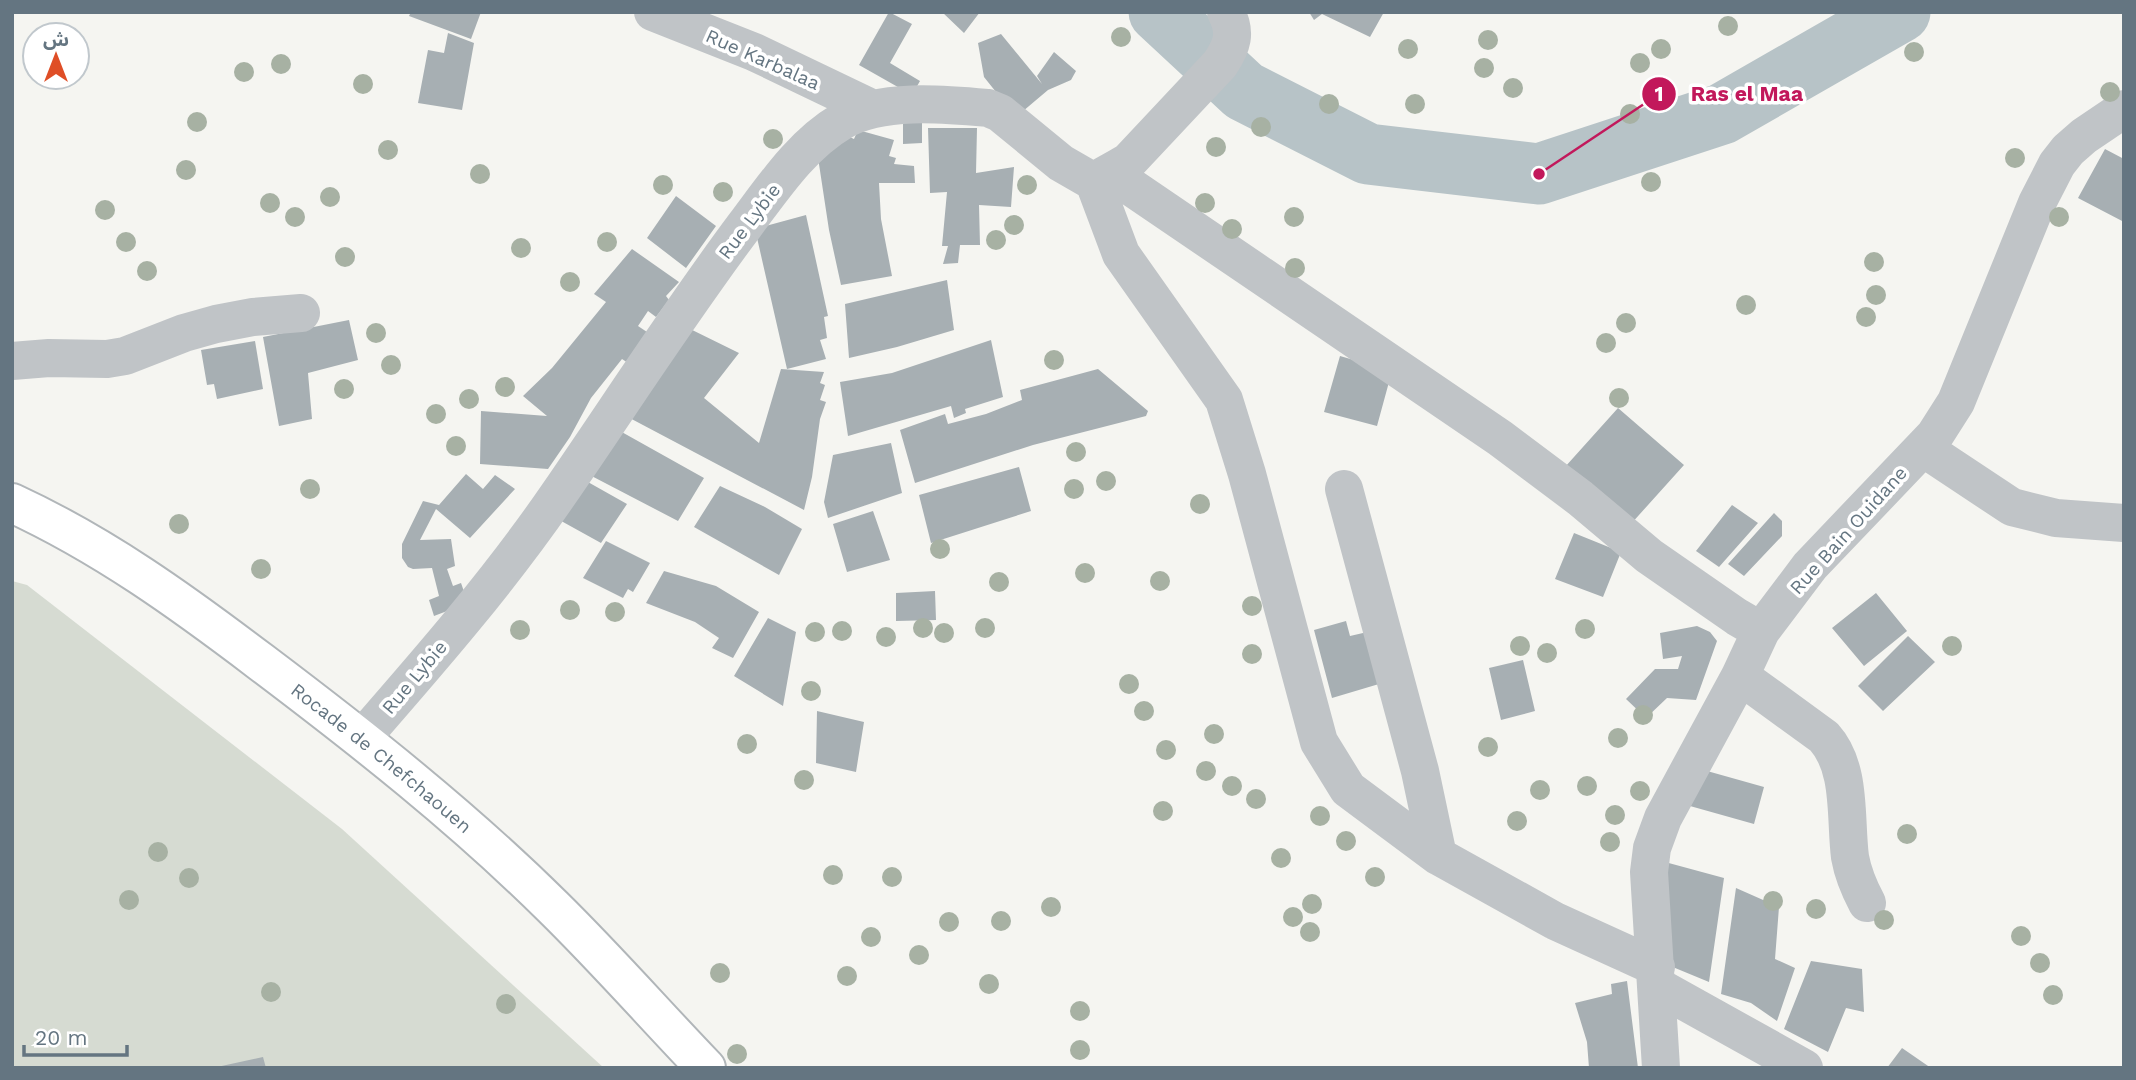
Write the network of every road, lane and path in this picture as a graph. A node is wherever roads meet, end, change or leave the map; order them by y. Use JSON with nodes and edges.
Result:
{"nodes":[{"id":1,"x":653,"y":12,"type":"edge"},
{"id":2,"x":1226,"y":12,"type":"edge"},
{"id":3,"x":873,"y":109,"type":"junction"},
{"id":4,"x":2124,"y":109,"type":"edge"},
{"id":5,"x":1112,"y":172,"type":"junction"},
{"id":6,"x":301,"y":313,"type":"dead end"},
{"id":7,"x":12,"y":361,"type":"edge"},
{"id":8,"x":1923,"y":449,"type":"junction"},
{"id":9,"x":1344,"y":489,"type":"dead end"},
{"id":10,"x":12,"y":503,"type":"edge"},
{"id":11,"x":2124,"y":523,"type":"edge"},
{"id":12,"x":1761,"y":631,"type":"junction"},
{"id":13,"x":1740,"y":676,"type":"junction"},
{"id":14,"x":362,"y":738,"type":"junction"},
{"id":15,"x":1438,"y":856,"type":"junction"},
{"id":16,"x":1867,"y":903,"type":"dead end"},
{"id":17,"x":1656,"y":976,"type":"junction"},
{"id":18,"x":706,"y":1068,"type":"edge"},
{"id":19,"x":1661,"y":1068,"type":"edge"},
{"id":20,"x":1804,"y":1068,"type":"edge"}],
"edges":[{"from":1,"to":3,"type":"street","name":"Rue Karbalaa"},
{"from":2,"to":5,"type":"street"},
{"from":3,"to":5,"type":"street","name":"Rue Lybie"},
{"from":3,"to":14,"type":"street","name":"Rue Lybie"},
{"from":4,"to":8,"type":"street","name":"Rue Bain Ouidane"},
{"from":5,"to":12,"type":"street","name":"Rue Lybie"},
{"from":5,"to":15,"type":"street"},
{"from":6,"to":7,"type":"street"},
{"from":8,"to":11,"type":"street"},
{"from":8,"to":12,"type":"street","name":"Rue Bain Ouidane"},
{"from":9,"to":15,"type":"street"},
{"from":10,"to":14,"type":"main road","name":"Rocade de Chefchaouen"},
{"from":12,"to":13,"type":"street","name":"Rue Bain Ouidane"},
{"from":13,"to":16,"type":"street"},
{"from":13,"to":17,"type":"street","name":"Rue Bain Ouidane"},
{"from":14,"to":18,"type":"main road","name":"Rocade de Chefchaouen"},
{"from":15,"to":17,"type":"street"},
{"from":17,"to":19,"type":"street","name":"Rue Bain Ouidane"},
{"from":17,"to":20,"type":"street"}]}
